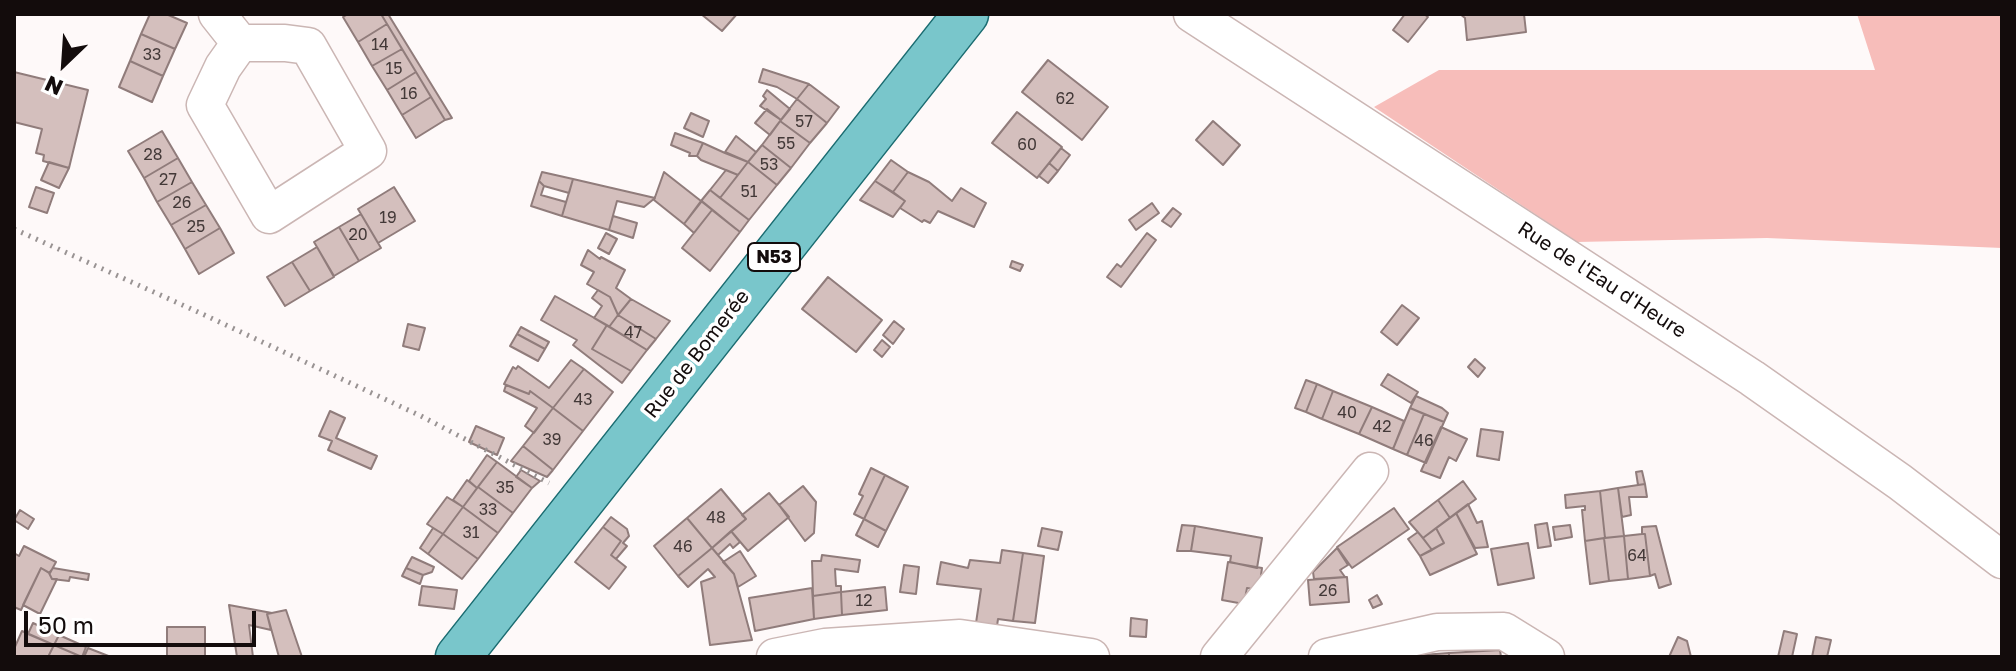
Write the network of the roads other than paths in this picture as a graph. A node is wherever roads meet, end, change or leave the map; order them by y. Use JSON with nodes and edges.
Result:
{"nodes":[{"id":1,"x":217,"y":14,"type":"edge"},
{"id":2,"x":966,"y":14,"type":"edge"},
{"id":3,"x":1192,"y":14,"type":"edge"},
{"id":4,"x":240,"y":43,"type":"junction"},
{"id":5,"x":1370,"y":471,"type":"dead end"},
{"id":6,"x":2002,"y":560,"type":"edge"},
{"id":7,"x":464,"y":656,"type":"edge"},
{"id":8,"x":775,"y":657,"type":"edge"},
{"id":9,"x":1091,"y":657,"type":"edge"},
{"id":10,"x":1219,"y":657,"type":"edge"},
{"id":11,"x":1327,"y":657,"type":"edge"},
{"id":12,"x":1546,"y":657,"type":"edge"}],
"edges":[{"from":1,"to":4,"type":"street"},
{"from":2,"to":7,"type":"main road","name":"Rue de Bomerée","number":"N53"},
{"from":3,"to":6,"type":"street","name":"Rue de l'Eau d'Heure"},
{"from":4,"to":4,"type":"street"},
{"from":5,"to":10,"type":"street"},
{"from":8,"to":9,"type":"street"},
{"from":11,"to":12,"type":"street"}]}
